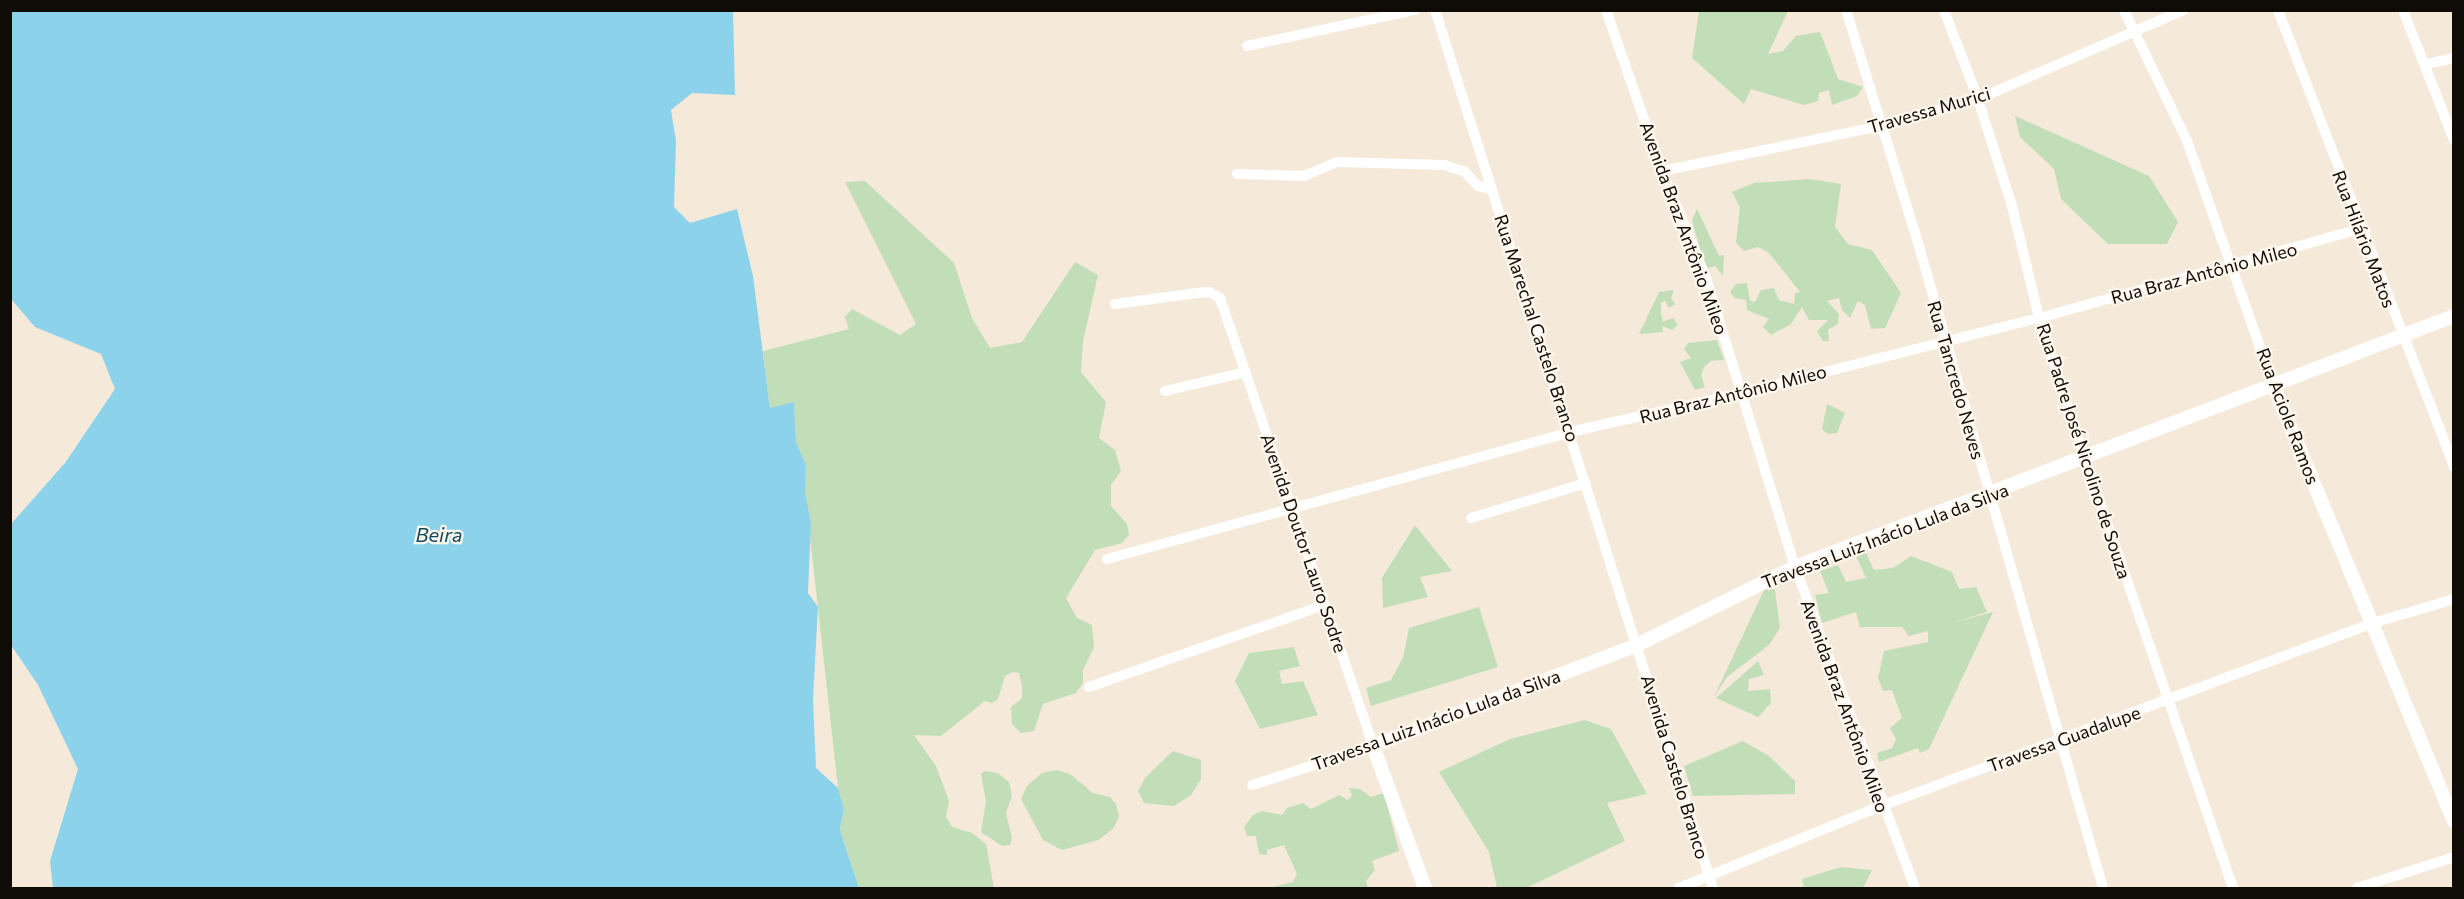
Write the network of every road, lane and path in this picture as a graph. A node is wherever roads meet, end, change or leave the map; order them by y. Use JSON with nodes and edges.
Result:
{"nodes":[{"id":1,"x":1415,"y":10,"type":"edge"},
{"id":2,"x":1435,"y":10,"type":"edge"},
{"id":3,"x":1606,"y":10,"type":"edge"},
{"id":4,"x":1846,"y":10,"type":"edge"},
{"id":5,"x":1944,"y":10,"type":"edge"},
{"id":6,"x":2124,"y":10,"type":"edge"},
{"id":7,"x":2184,"y":10,"type":"edge"},
{"id":8,"x":2278,"y":10,"type":"edge"},
{"id":9,"x":2403,"y":10,"type":"edge"},
{"id":10,"x":2135,"y":34,"type":"junction"},
{"id":11,"x":1247,"y":46,"type":"dead end"},
{"id":12,"x":2454,"y":58,"type":"edge"},
{"id":13,"x":2426,"y":64,"type":"junction"},
{"id":14,"x":1978,"y":99,"type":"junction"},
{"id":15,"x":1881,"y":126,"type":"junction"},
{"id":16,"x":2454,"y":140,"type":"edge"},
{"id":17,"x":1662,"y":171,"type":"junction"},
{"id":18,"x":1237,"y":174,"type":"dead end"},
{"id":19,"x":1492,"y":189,"type":"junction"},
{"id":20,"x":2360,"y":229,"type":"junction"},
{"id":21,"x":2234,"y":267,"type":"junction"},
{"id":22,"x":1115,"y":304,"type":"dead end"},
{"id":23,"x":2454,"y":316,"type":"edge"},
{"id":24,"x":2039,"y":318,"type":"junction"},
{"id":25,"x":2402,"y":337,"type":"junction"},
{"id":26,"x":1945,"y":341,"type":"junction"},
{"id":27,"x":1246,"y":372,"type":"junction"},
{"id":28,"x":2274,"y":387,"type":"junction"},
{"id":29,"x":1165,"y":392,"type":"dead end"},
{"id":30,"x":1742,"y":393,"type":"junction"},
{"id":31,"x":1570,"y":432,"type":"junction"},
{"id":32,"x":2085,"y":458,"type":"junction"},
{"id":33,"x":2454,"y":467,"type":"edge"},
{"id":34,"x":1586,"y":483,"type":"junction"},
{"id":35,"x":1988,"y":495,"type":"junction"},
{"id":36,"x":1293,"y":509,"type":"junction"},
{"id":37,"x":1470,"y":518,"type":"dead end"},
{"id":38,"x":1107,"y":559,"type":"dead end"},
{"id":39,"x":1795,"y":567,"type":"junction"},
{"id":40,"x":2454,"y":599,"type":"edge"},
{"id":41,"x":1325,"y":605,"type":"junction"},
{"id":42,"x":2373,"y":623,"type":"junction"},
{"id":43,"x":1637,"y":645,"type":"junction"},
{"id":44,"x":1089,"y":687,"type":"dead end"},
{"id":45,"x":2169,"y":701,"type":"junction"},
{"id":46,"x":2060,"y":741,"type":"junction"},
{"id":47,"x":1373,"y":746,"type":"junction"},
{"id":48,"x":1252,"y":785,"type":"dead end"},
{"id":49,"x":1881,"y":806,"type":"junction"},
{"id":50,"x":2454,"y":821,"type":"edge"},
{"id":51,"x":2454,"y":857,"type":"edge"},
{"id":52,"x":1711,"y":883,"type":"edge"},
{"id":53,"x":1425,"y":888,"type":"edge"},
{"id":54,"x":1679,"y":888,"type":"edge"},
{"id":55,"x":1915,"y":888,"type":"edge"},
{"id":56,"x":2103,"y":888,"type":"edge"},
{"id":57,"x":2233,"y":888,"type":"edge"},
{"id":58,"x":2357,"y":888,"type":"edge"}],
"edges":[{"from":1,"to":11,"type":"street"},
{"from":2,"to":19,"type":"street","name":"Rua Marechal Castelo Branco"},
{"from":3,"to":17,"type":"street","name":"Avenida Braz Antônio Mileo"},
{"from":4,"to":15,"type":"street","name":"Rua Tancredo Neves"},
{"from":5,"to":14,"type":"street","name":"Rua Padre José Nicolino de Souza"},
{"from":6,"to":10,"type":"street","name":"Rua Aciole Ramos"},
{"from":7,"to":10,"type":"street","name":"Travessa Murici"},
{"from":8,"to":20,"type":"street","name":"Rua Hilário Matos"},
{"from":9,"to":13,"type":"street"},
{"from":10,"to":14,"type":"street","name":"Travessa Murici"},
{"from":10,"to":21,"type":"street","name":"Rua Aciole Ramos"},
{"from":12,"to":13,"type":"street"},
{"from":13,"to":16,"type":"street"},
{"from":14,"to":15,"type":"street","name":"Travessa Murici"},
{"from":14,"to":24,"type":"street","name":"Rua Padre José Nicolino de Souza"},
{"from":15,"to":17,"type":"street","name":"Travessa Murici"},
{"from":15,"to":26,"type":"street","name":"Rua Tancredo Neves"},
{"from":17,"to":30,"type":"street","name":"Avenida Braz Antônio Mileo"},
{"from":18,"to":19,"type":"street"},
{"from":19,"to":31,"type":"street","name":"Rua Marechal Castelo Branco"},
{"from":20,"to":21,"type":"street","name":"Rua Braz Antônio Mileo"},
{"from":20,"to":25,"type":"street","name":"Rua Hilário Matos"},
{"from":21,"to":24,"type":"street","name":"Rua Braz Antônio Mileo"},
{"from":21,"to":28,"type":"street","name":"Rua Aciole Ramos"},
{"from":22,"to":27,"type":"street","name":"Avenida Doutor Lauro Sodre"},
{"from":23,"to":25,"type":"street","name":"Travessa Luiz Inácio Lula da Silva"},
{"from":24,"to":26,"type":"street","name":"Rua Braz Antônio Mileo"},
{"from":24,"to":32,"type":"street","name":"Rua Padre José Nicolino de Souza"},
{"from":25,"to":28,"type":"street","name":"Travessa Luiz Inácio Lula da Silva"},
{"from":25,"to":33,"type":"street","name":"Rua Hilário Matos"},
{"from":26,"to":30,"type":"street","name":"Rua Braz Antônio Mileo"},
{"from":26,"to":35,"type":"street","name":"Rua Tancredo Neves"},
{"from":27,"to":29,"type":"street"},
{"from":27,"to":36,"type":"street","name":"Avenida Doutor Lauro Sodre"},
{"from":28,"to":32,"type":"street","name":"Travessa Luiz Inácio Lula da Silva"},
{"from":28,"to":42,"type":"street","name":"Rua Aciole Ramos"},
{"from":30,"to":31,"type":"street","name":"Rua Braz Antônio Mileo"},
{"from":30,"to":39,"type":"street","name":"Avenida Braz Antônio Mileo"},
{"from":31,"to":34,"type":"street","name":"Rua Marechal Castelo Branco"},
{"from":31,"to":36,"type":"street","name":"Rua Braz Antônio Mileo"},
{"from":32,"to":35,"type":"street","name":"Travessa Luiz Inácio Lula da Silva"},
{"from":32,"to":45,"type":"street","name":"Rua Padre José Nicolino de Souza"},
{"from":34,"to":37,"type":"street"},
{"from":34,"to":43,"type":"street","name":"Rua Marechal Castelo Branco"},
{"from":35,"to":39,"type":"street","name":"Travessa Luiz Inácio Lula da Silva"},
{"from":35,"to":46,"type":"street","name":"Rua Tancredo Neves"},
{"from":36,"to":38,"type":"street","name":"Rua Braz Antônio Mileo"},
{"from":36,"to":41,"type":"street","name":"Avenida Doutor Lauro Sodre"},
{"from":39,"to":43,"type":"street","name":"Travessa Luiz Inácio Lula da Silva"},
{"from":39,"to":49,"type":"street","name":"Avenida Braz Antônio Mileo"},
{"from":40,"to":42,"type":"street","name":"Travessa Guadalupe"},
{"from":41,"to":44,"type":"street"},
{"from":41,"to":47,"type":"street","name":"Avenida Doutor Lauro Sodre"},
{"from":42,"to":45,"type":"street","name":"Travessa Guadalupe"},
{"from":42,"to":50,"type":"street","name":"Rua Aciole Ramos"},
{"from":43,"to":47,"type":"street","name":"Travessa Luiz Inácio Lula da Silva"},
{"from":43,"to":52,"type":"street","name":"Avenida Castelo Branco"},
{"from":45,"to":46,"type":"street","name":"Travessa Guadalupe"},
{"from":45,"to":57,"type":"street","name":"Rua Padre José Nicolino de Souza"},
{"from":46,"to":49,"type":"street","name":"Travessa Guadalupe"},
{"from":46,"to":56,"type":"street","name":"Rua Tancredo Neves"},
{"from":47,"to":48,"type":"street","name":"Travessa Luiz Inácio Lula da Silva"},
{"from":47,"to":53,"type":"street","name":"Avenida Doutor Lauro Sodre"},
{"from":49,"to":52,"type":"street","name":"Travessa Guadalupe"},
{"from":49,"to":55,"type":"street","name":"Avenida Braz Antônio Mileo"},
{"from":51,"to":58,"type":"street"},
{"from":52,"to":54,"type":"street","name":"Travessa Guadalupe"}]}
